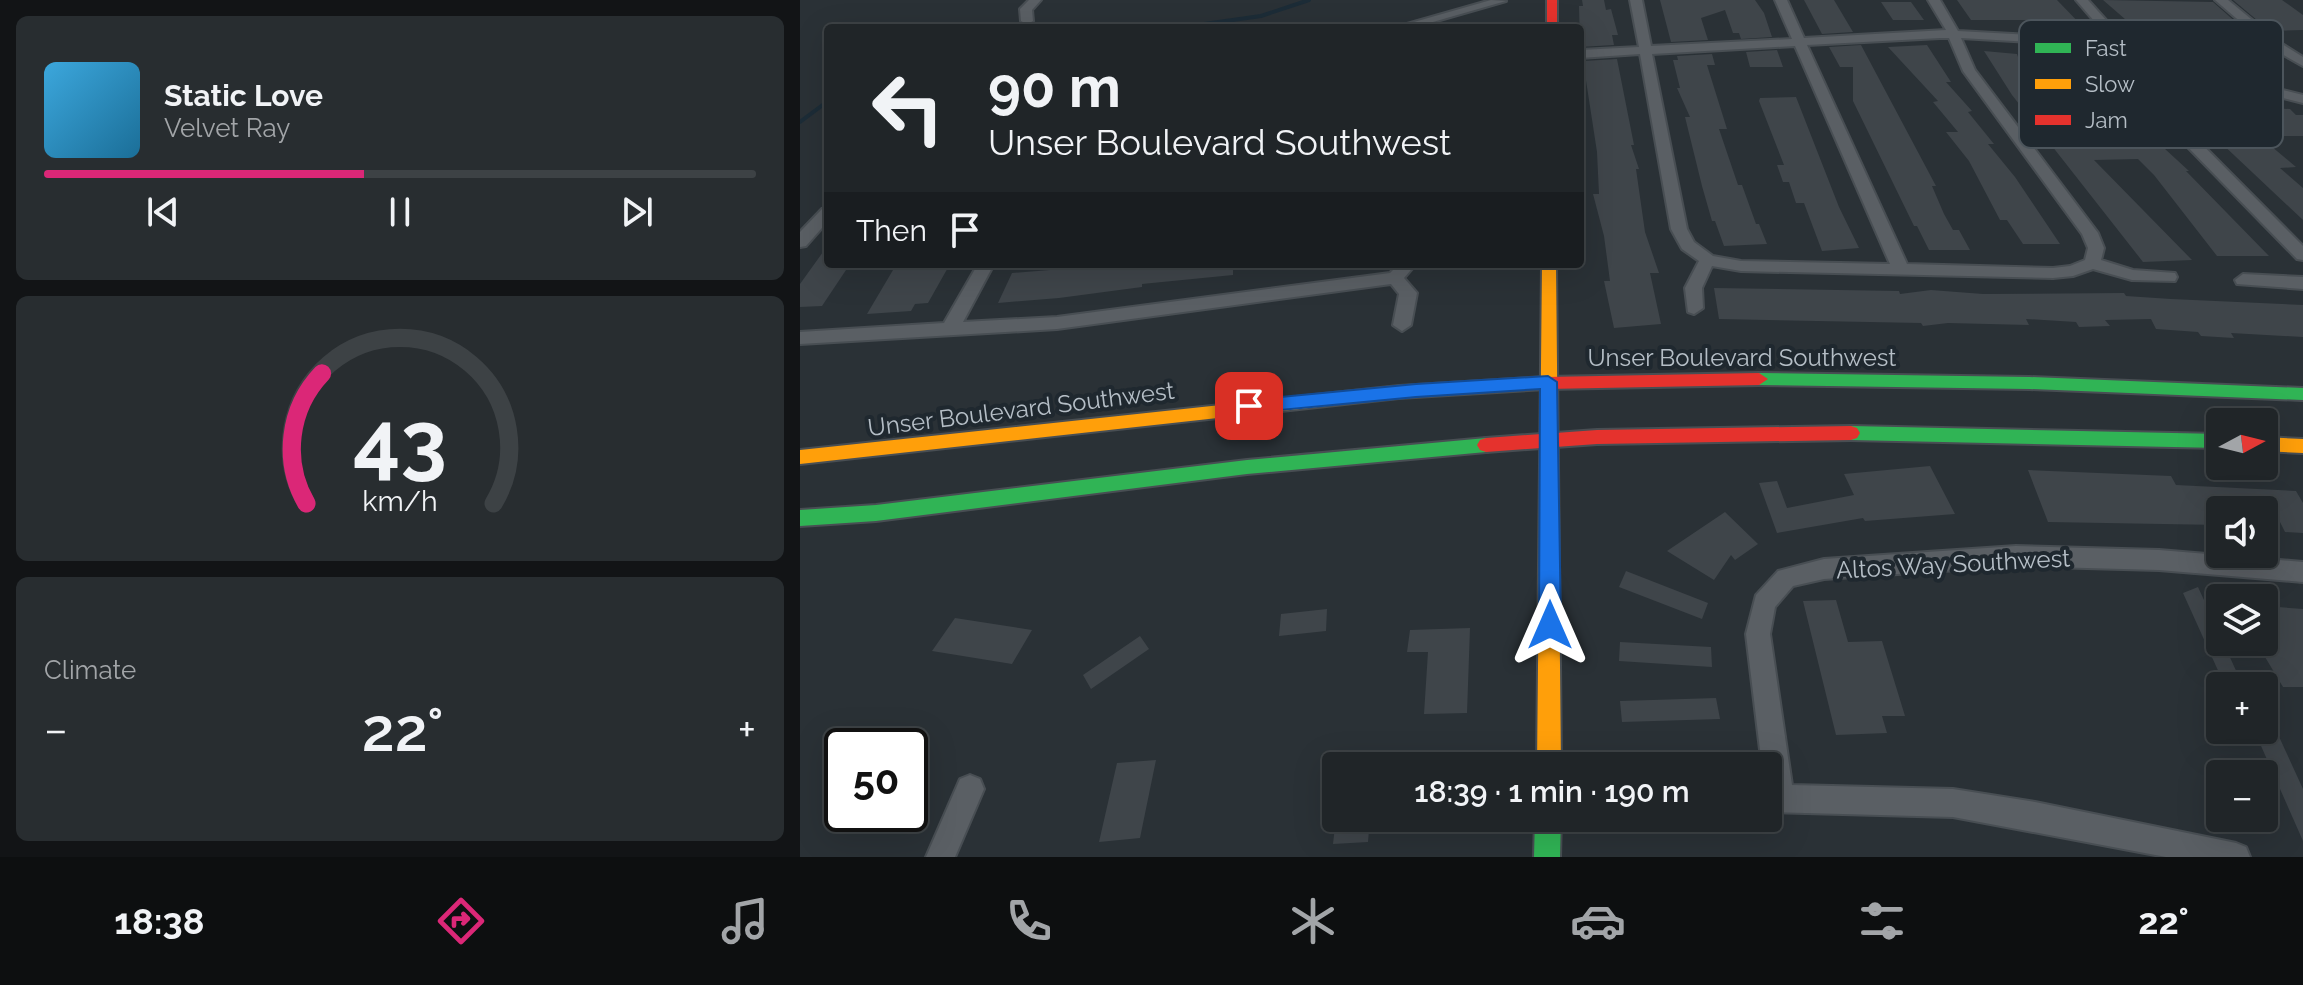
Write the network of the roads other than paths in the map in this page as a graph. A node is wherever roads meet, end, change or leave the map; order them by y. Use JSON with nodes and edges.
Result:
{"nodes":[{"id":1,"x":1035,"y":0,"type":"edge"},
{"id":2,"x":1552,"y":0,"type":"edge"},
{"id":3,"x":1636,"y":0,"type":"edge"},
{"id":4,"x":1781,"y":0,"type":"edge"},
{"id":5,"x":1934,"y":0,"type":"edge"},
{"id":6,"x":2082,"y":0,"type":"edge"},
{"id":7,"x":2221,"y":0,"type":"edge"},
{"id":8,"x":1500,"y":1,"type":"edge"},
{"id":9,"x":1438,"y":18,"type":"junction"},
{"id":10,"x":2101,"y":20,"type":"edge"},
{"id":11,"x":2245,"y":20,"type":"edge"},
{"id":12,"x":1027,"y":21,"type":"dead end"},
{"id":13,"x":1415,"y":24,"type":"edge"},
{"id":14,"x":1445,"y":24,"type":"edge"},
{"id":15,"x":1552,"y":24,"type":"edge"},
{"id":16,"x":1954,"y":33,"type":"junction"},
{"id":17,"x":2019,"y":37,"type":"edge"},
{"id":18,"x":1798,"y":41,"type":"junction"},
{"id":19,"x":1645,"y":50,"type":"junction"},
{"id":20,"x":2283,"y":50,"type":"edge"},
{"id":21,"x":1584,"y":54,"type":"edge"},
{"id":22,"x":2303,"y":62,"type":"edge"},
{"id":23,"x":2283,"y":94,"type":"edge"},
{"id":24,"x":2303,"y":99,"type":"edge"},
{"id":25,"x":2019,"y":138,"type":"edge"},
{"id":26,"x":2027,"y":148,"type":"edge"},
{"id":27,"x":2197,"y":148,"type":"edge"},
{"id":28,"x":824,"y":216,"type":"edge"},
{"id":29,"x":800,"y":242,"type":"edge"},
{"id":30,"x":2303,"y":255,"type":"edge"},
{"id":31,"x":1708,"y":260,"type":"junction"},
{"id":32,"x":2092,"y":263,"type":"junction"},
{"id":33,"x":984,"y":268,"type":"edge"},
{"id":34,"x":1404,"y":268,"type":"edge"},
{"id":35,"x":1549,"y":268,"type":"edge"},
{"id":36,"x":1901,"y":269,"type":"junction"},
{"id":37,"x":2169,"y":277,"type":"dead end"},
{"id":38,"x":1395,"y":278,"type":"junction"},
{"id":39,"x":2243,"y":280,"type":"dead end"},
{"id":40,"x":2303,"y":283,"type":"edge"},
{"id":41,"x":1694,"y":308,"type":"dead end"},
{"id":42,"x":1402,"y":325,"type":"dead end"},
{"id":43,"x":949,"y":331,"type":"junction"},
{"id":44,"x":800,"y":338,"type":"edge"},
{"id":45,"x":1548,"y":382,"type":"junction"},
{"id":46,"x":2303,"y":394,"type":"edge"},
{"id":47,"x":1548,"y":440,"type":"junction"},
{"id":48,"x":2206,"y":441,"type":"edge"},
{"id":49,"x":2278,"y":445,"type":"edge"},
{"id":50,"x":2303,"y":446,"type":"edge"},
{"id":51,"x":800,"y":457,"type":"edge"},
{"id":52,"x":800,"y":518,"type":"edge"},
{"id":53,"x":2303,"y":572,"type":"edge"},
{"id":54,"x":1549,"y":752,"type":"edge"},
{"id":55,"x":1770,"y":752,"type":"edge"},
{"id":56,"x":970,"y":789,"type":"dead end"},
{"id":57,"x":1782,"y":798,"type":"edge"},
{"id":58,"x":1548,"y":832,"type":"edge"},
{"id":59,"x":940,"y":857,"type":"edge"},
{"id":60,"x":1547,"y":857,"type":"edge"},
{"id":61,"x":2236,"y":857,"type":"edge"}],
"edges":[{"from":1,"to":12,"type":"street"},
{"from":2,"to":15,"type":"main road"},
{"from":3,"to":19,"type":"street"},
{"from":4,"to":18,"type":"street"},
{"from":5,"to":16,"type":"street"},
{"from":6,"to":10,"type":"street"},
{"from":7,"to":11,"type":"street"},
{"from":8,"to":9,"type":"street"},
{"from":9,"to":13,"type":"street"},
{"from":9,"to":14,"type":"street"},
{"from":16,"to":17,"type":"street"},
{"from":16,"to":18,"type":"street"},
{"from":16,"to":25,"type":"street"},
{"from":18,"to":19,"type":"street"},
{"from":18,"to":36,"type":"street"},
{"from":19,"to":21,"type":"street"},
{"from":19,"to":31,"type":"street"},
{"from":20,"to":22,"type":"street"},
{"from":23,"to":24,"type":"street"},
{"from":26,"to":32,"type":"street"},
{"from":27,"to":30,"type":"street"},
{"from":28,"to":29,"type":"street"},
{"from":31,"to":36,"type":"street"},
{"from":31,"to":41,"type":"street"},
{"from":32,"to":36,"type":"street"},
{"from":32,"to":37,"type":"street"},
{"from":33,"to":43,"type":"street"},
{"from":34,"to":38,"type":"street"},
{"from":35,"to":45,"type":"main road"},
{"from":38,"to":42,"type":"street"},
{"from":38,"to":43,"type":"street"},
{"from":39,"to":40,"type":"street"},
{"from":43,"to":44,"type":"street"},
{"from":45,"to":46,"type":"main road","name":"Unser Boulevard Southwest"},
{"from":45,"to":47,"type":"main road"},
{"from":45,"to":51,"type":"main road","name":"Unser Boulevard Southwest"},
{"from":47,"to":48,"type":"main road"},
{"from":47,"to":52,"type":"main road"},
{"from":47,"to":54,"type":"main road"},
{"from":49,"to":50,"type":"main road"},
{"from":53,"to":55,"type":"street","name":"Altos Way Southwest"},
{"from":56,"to":59,"type":"street"},
{"from":57,"to":61,"type":"street"},
{"from":58,"to":60,"type":"main road"}]}
